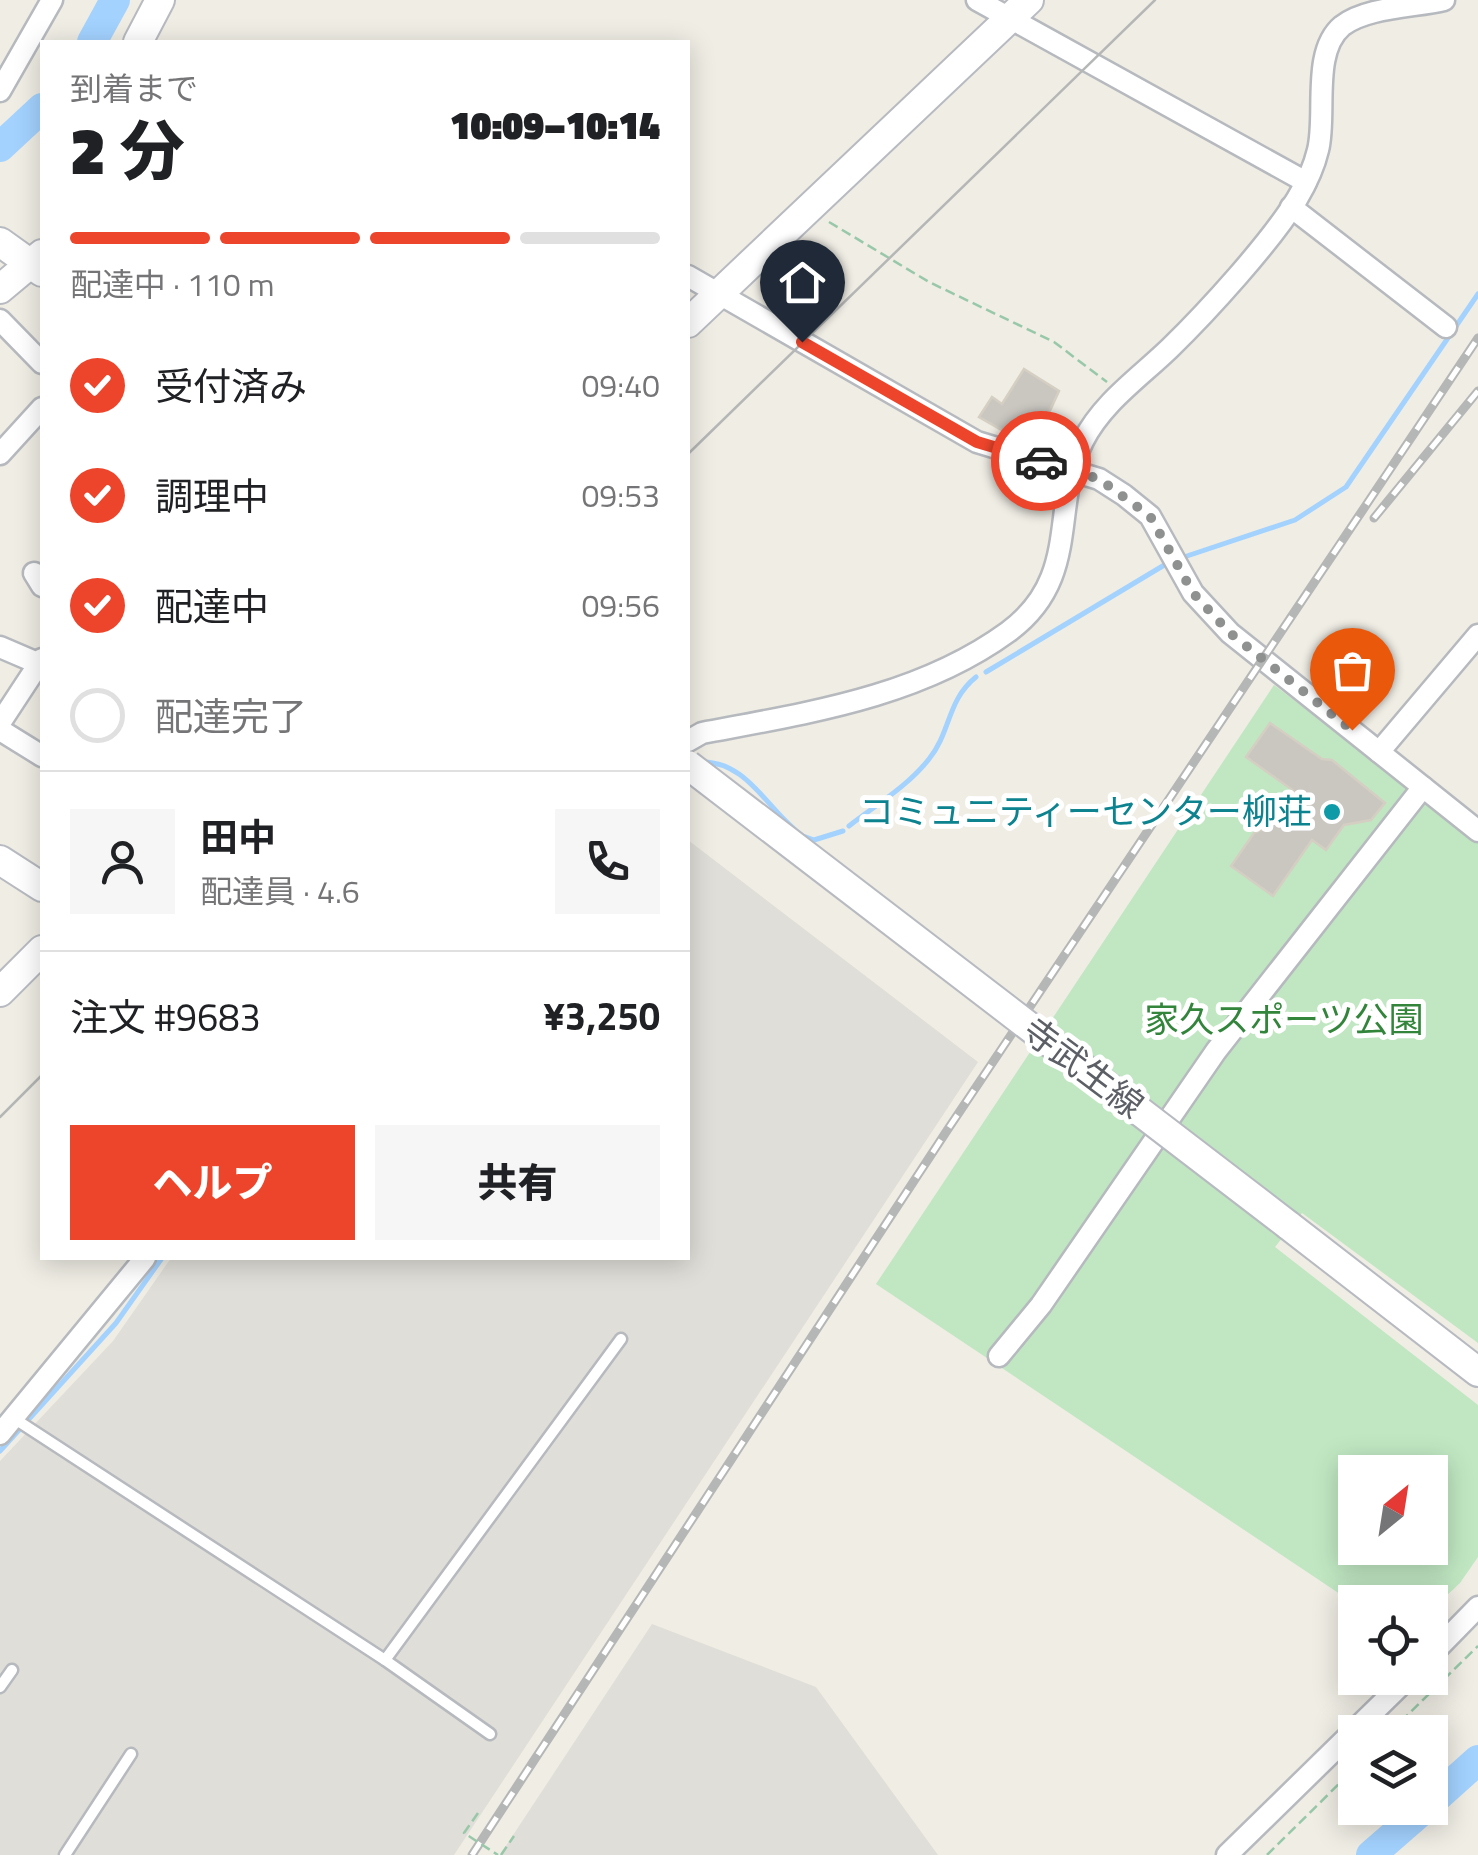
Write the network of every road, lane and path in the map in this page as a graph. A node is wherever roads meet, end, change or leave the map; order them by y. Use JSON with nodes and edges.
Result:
{"nodes":[{"id":1,"x":52,"y":0,"type":"edge"},
{"id":2,"x":160,"y":0,"type":"edge"},
{"id":3,"x":976,"y":0,"type":"edge"},
{"id":4,"x":1444,"y":0,"type":"edge"},
{"id":5,"x":1019,"y":10,"type":"edge"},
{"id":6,"x":139,"y":40,"type":"edge"},
{"id":7,"x":0,"y":91,"type":"edge"},
{"id":8,"x":1306,"y":182,"type":"junction"},
{"id":9,"x":1292,"y":207,"type":"junction"},
{"id":10,"x":808,"y":209,"type":"junction"},
{"id":11,"x":28,"y":258,"type":"edge"},
{"id":12,"x":690,"y":277,"type":"edge"},
{"id":13,"x":0,"y":288,"type":"edge"},
{"id":14,"x":717,"y":295,"type":"junction"},
{"id":15,"x":0,"y":320,"type":"edge"},
{"id":16,"x":690,"y":322,"type":"edge"},
{"id":17,"x":1446,"y":328,"type":"dead end"},
{"id":18,"x":40,"y":361,"type":"edge"},
{"id":19,"x":1118,"y":394,"type":"junction"},
{"id":20,"x":40,"y":410,"type":"edge"},
{"id":21,"x":0,"y":454,"type":"edge"},
{"id":22,"x":1071,"y":470,"type":"junction"},
{"id":23,"x":1478,"y":635,"type":"edge"},
{"id":24,"x":0,"y":647,"type":"edge"},
{"id":25,"x":40,"y":663,"type":"edge"},
{"id":26,"x":40,"y":665,"type":"edge"},
{"id":27,"x":0,"y":726,"type":"edge"},
{"id":28,"x":690,"y":740,"type":"edge"},
{"id":29,"x":1379,"y":752,"type":"junction"},
{"id":30,"x":40,"y":755,"type":"edge"},
{"id":31,"x":690,"y":767,"type":"edge"},
{"id":32,"x":1423,"y":787,"type":"junction"},
{"id":33,"x":1478,"y":831,"type":"edge"},
{"id":34,"x":0,"y":860,"type":"edge"},
{"id":35,"x":40,"y":887,"type":"edge"},
{"id":36,"x":40,"y":952,"type":"edge"},
{"id":37,"x":0,"y":992,"type":"edge"},
{"id":38,"x":144,"y":1260,"type":"edge"},
{"id":39,"x":621,"y":1339,"type":"dead end"},
{"id":40,"x":999,"y":1356,"type":"dead end"},
{"id":41,"x":1478,"y":1372,"type":"edge"},
{"id":42,"x":8,"y":1427,"type":"edge"},
{"id":43,"x":1478,"y":1607,"type":"edge"},
{"id":44,"x":1448,"y":1638,"type":"edge"},
{"id":45,"x":1478,"y":1646,"type":"edge"},
{"id":46,"x":385,"y":1660,"type":"junction"},
{"id":47,"x":12,"y":1670,"type":"dead end"},
{"id":48,"x":0,"y":1687,"type":"edge"},
{"id":49,"x":1391,"y":1695,"type":"edge"},
{"id":50,"x":1407,"y":1715,"type":"edge"},
{"id":51,"x":490,"y":1734,"type":"dead end"},
{"id":52,"x":131,"y":1754,"type":"dead end"},
{"id":53,"x":1338,"y":1785,"type":"edge"},
{"id":54,"x":478,"y":1813,"type":"dead end"},
{"id":55,"x":514,"y":1836,"type":"dead end"},
{"id":56,"x":65,"y":1855,"type":"edge"},
{"id":57,"x":499,"y":1855,"type":"edge"},
{"id":58,"x":1227,"y":1855,"type":"edge"},
{"id":59,"x":1267,"y":1855,"type":"edge"}],
"edges":[{"from":1,"to":7,"type":"street"},
{"from":2,"to":6,"type":"main road"},
{"from":3,"to":5,"type":"street"},
{"from":4,"to":8,"type":"street"},
{"from":5,"to":8,"type":"street"},
{"from":5,"to":10,"type":"main road"},
{"from":8,"to":9,"type":"street"},
{"from":9,"to":17,"type":"street"},
{"from":9,"to":19,"type":"street"},
{"from":10,"to":14,"type":"main road"},
{"from":10,"to":19,"type":"path"},
{"from":11,"to":13,"type":"main road"},
{"from":12,"to":14,"type":"street"},
{"from":14,"to":16,"type":"main road"},
{"from":14,"to":22,"type":"street"},
{"from":15,"to":18,"type":"street"},
{"from":19,"to":22,"type":"street"},
{"from":20,"to":21,"type":"street"},
{"from":22,"to":28,"type":"street"},
{"from":22,"to":29,"type":"street"},
{"from":23,"to":29,"type":"street"},
{"from":24,"to":25,"type":"street"},
{"from":26,"to":27,"type":"street"},
{"from":27,"to":30,"type":"street"},
{"from":29,"to":32,"type":"street"},
{"from":31,"to":41,"type":"main road","name":"寺武生線","bridge":true},
{"from":32,"to":33,"type":"street"},
{"from":32,"to":40,"type":"street"},
{"from":34,"to":35,"type":"main road"},
{"from":36,"to":37,"type":"main road"},
{"from":38,"to":42,"type":"street"},
{"from":39,"to":46,"type":"lane"},
{"from":42,"to":46,"type":"lane"},
{"from":43,"to":44,"type":"street"},
{"from":45,"to":50,"type":"path"},
{"from":46,"to":51,"type":"lane"},
{"from":47,"to":48,"type":"lane"},
{"from":49,"to":58,"type":"street"},
{"from":52,"to":56,"type":"lane"},
{"from":53,"to":59,"type":"path"},
{"from":54,"to":57,"type":"path","bridge":true},
{"from":55,"to":57,"type":"path"}]}
